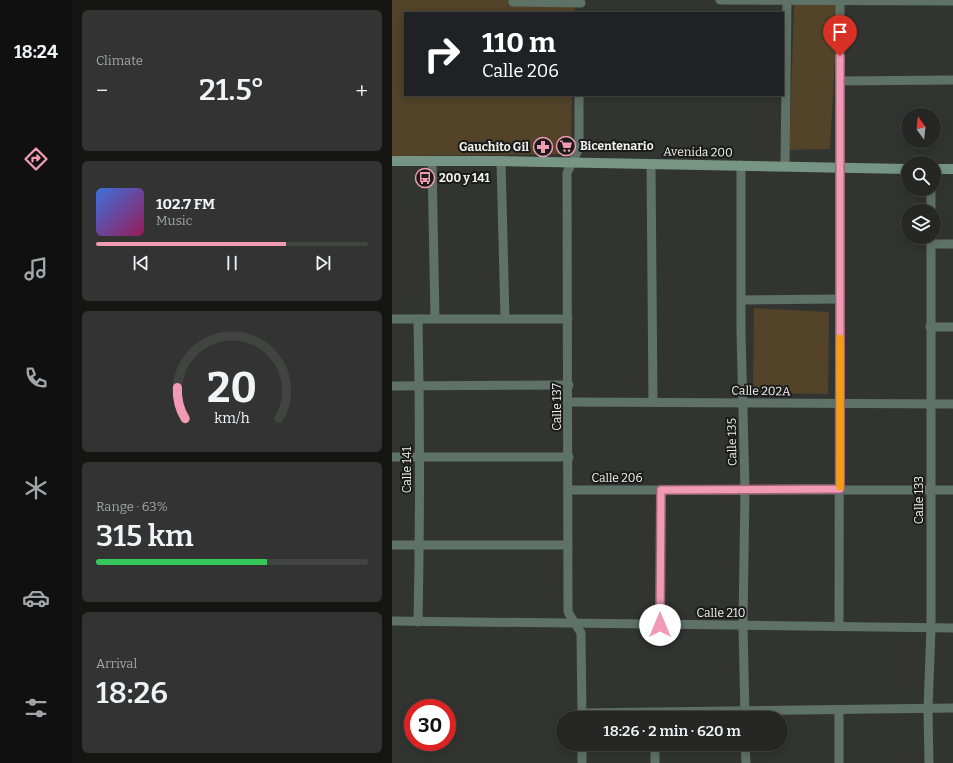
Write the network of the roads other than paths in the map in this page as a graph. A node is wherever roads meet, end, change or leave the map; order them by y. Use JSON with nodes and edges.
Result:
{"nodes":[{"id":1,"x":720,"y":0,"type":"edge"},
{"id":2,"x":581,"y":1,"type":"edge"},
{"id":3,"x":787,"y":1,"type":"edge"},
{"id":4,"x":810,"y":1,"type":"edge"},
{"id":5,"x":840,"y":1,"type":"junction"},
{"id":6,"x":953,"y":1,"type":"edge"},
{"id":7,"x":512,"y":2,"type":"dead end"},
{"id":8,"x":581,"y":12,"type":"edge"},
{"id":9,"x":784,"y":79,"type":"edge"},
{"id":10,"x":953,"y":80,"type":"edge"},
{"id":11,"x":840,"y":81,"type":"junction"},
{"id":12,"x":579,"y":96,"type":"edge"},
{"id":13,"x":392,"y":161,"type":"edge"},
{"id":14,"x":432,"y":161,"type":"junction"},
{"id":15,"x":501,"y":161,"type":"junction"},
{"id":16,"x":572,"y":162,"type":"junction"},
{"id":17,"x":651,"y":164,"type":"junction"},
{"id":18,"x":741,"y":165,"type":"junction"},
{"id":19,"x":785,"y":166,"type":"junction"},
{"id":20,"x":840,"y":167,"type":"junction"},
{"id":21,"x":901,"y":169,"type":"edge"},
{"id":22,"x":941,"y":169,"type":"edge"},
{"id":23,"x":953,"y":170,"type":"edge"},
{"id":24,"x":941,"y":242,"type":"edge"},
{"id":25,"x":931,"y":244,"type":"edge"},
{"id":26,"x":953,"y":244,"type":"edge"},
{"id":27,"x":840,"y":299,"type":"junction"},
{"id":28,"x":742,"y":300,"type":"junction"},
{"id":29,"x":392,"y":319,"type":"edge"},
{"id":30,"x":418,"y":319,"type":"junction"},
{"id":31,"x":435,"y":319,"type":"junction"},
{"id":32,"x":505,"y":319,"type":"junction"},
{"id":33,"x":568,"y":319,"type":"junction"},
{"id":34,"x":930,"y":327,"type":"junction"},
{"id":35,"x":953,"y":327,"type":"edge"},
{"id":36,"x":569,"y":384,"type":"junction"},
{"id":37,"x":392,"y":386,"type":"edge"},
{"id":38,"x":420,"y":386,"type":"junction"},
{"id":39,"x":569,"y":402,"type":"junction"},
{"id":40,"x":653,"y":402,"type":"junction"},
{"id":41,"x":743,"y":402,"type":"junction"},
{"id":42,"x":840,"y":404,"type":"junction"},
{"id":43,"x":931,"y":404,"type":"junction"},
{"id":44,"x":953,"y":404,"type":"edge"},
{"id":45,"x":392,"y":457,"type":"edge"},
{"id":46,"x":569,"y":457,"type":"junction"},
{"id":47,"x":419,"y":458,"type":"junction"},
{"id":48,"x":840,"y":489,"type":"junction"},
{"id":49,"x":569,"y":490,"type":"junction"},
{"id":50,"x":661,"y":490,"type":"junction"},
{"id":51,"x":745,"y":490,"type":"junction"},
{"id":52,"x":931,"y":490,"type":"junction"},
{"id":53,"x":953,"y":490,"type":"edge"},
{"id":54,"x":392,"y":545,"type":"edge"},
{"id":55,"x":420,"y":545,"type":"junction"},
{"id":56,"x":568,"y":545,"type":"junction"},
{"id":57,"x":392,"y":622,"type":"edge"},
{"id":58,"x":418,"y":622,"type":"junction"},
{"id":59,"x":575,"y":622,"type":"junction"},
{"id":60,"x":660,"y":625,"type":"junction"},
{"id":61,"x":743,"y":625,"type":"junction"},
{"id":62,"x":839,"y":626,"type":"junction"},
{"id":63,"x":931,"y":628,"type":"junction"},
{"id":64,"x":953,"y":628,"type":"edge"},
{"id":65,"x":953,"y":708,"type":"edge"},
{"id":66,"x":928,"y":709,"type":"junction"},
{"id":67,"x":839,"y":710,"type":"junction"},
{"id":68,"x":582,"y":711,"type":"edge"},
{"id":69,"x":744,"y":711,"type":"edge"},
{"id":70,"x":788,"y":713,"type":"edge"},
{"id":71,"x":582,"y":751,"type":"edge"},
{"id":72,"x":655,"y":751,"type":"edge"},
{"id":73,"x":745,"y":751,"type":"edge"},
{"id":74,"x":582,"y":763,"type":"edge"},
{"id":75,"x":655,"y":763,"type":"edge"},
{"id":76,"x":746,"y":763,"type":"edge"},
{"id":77,"x":839,"y":763,"type":"edge"},
{"id":78,"x":929,"y":763,"type":"edge"}],
"edges":[{"from":1,"to":3,"type":"street"},
{"from":2,"to":7,"type":"street"},
{"from":2,"to":8,"type":"street"},
{"from":3,"to":4,"type":"street"},
{"from":3,"to":9,"type":"street"},
{"from":4,"to":5,"type":"street"},
{"from":5,"to":6,"type":"street"},
{"from":5,"to":11,"type":"street"},
{"from":9,"to":19,"type":"street"},
{"from":10,"to":11,"type":"street"},
{"from":11,"to":20,"type":"street"},
{"from":12,"to":16,"type":"street","name":"Calle 137"},
{"from":13,"to":14,"type":"main road","name":"Avenida 200"},
{"from":14,"to":15,"type":"main road","name":"Avenida 200"},
{"from":14,"to":31,"type":"street"},
{"from":15,"to":16,"type":"main road","name":"Avenida 200"},
{"from":15,"to":32,"type":"street"},
{"from":16,"to":17,"type":"main road","name":"Avenida 200"},
{"from":16,"to":33,"type":"street","name":"Calle 137"},
{"from":17,"to":18,"type":"main road","name":"Avenida 200"},
{"from":17,"to":40,"type":"street"},
{"from":18,"to":19,"type":"main road","name":"Avenida 200"},
{"from":18,"to":28,"type":"street","name":"Calle 135"},
{"from":19,"to":20,"type":"main road","name":"Avenida 200"},
{"from":20,"to":21,"type":"main road","name":"Avenida 200"},
{"from":20,"to":27,"type":"street"},
{"from":22,"to":23,"type":"main road"},
{"from":24,"to":26,"type":"street"},
{"from":25,"to":34,"type":"street","name":"Calle 133"},
{"from":27,"to":28,"type":"street"},
{"from":27,"to":42,"type":"street"},
{"from":28,"to":41,"type":"street","name":"Calle 135"},
{"from":29,"to":30,"type":"street"},
{"from":30,"to":31,"type":"street"},
{"from":30,"to":38,"type":"street","name":"Calle 141"},
{"from":31,"to":32,"type":"street"},
{"from":32,"to":33,"type":"street"},
{"from":33,"to":36,"type":"street","name":"Calle 137"},
{"from":34,"to":35,"type":"street"},
{"from":34,"to":43,"type":"street","name":"Calle 133"},
{"from":36,"to":38,"type":"street"},
{"from":36,"to":39,"type":"street","name":"Calle 137"},
{"from":37,"to":38,"type":"street"},
{"from":38,"to":47,"type":"street","name":"Calle 141"},
{"from":39,"to":40,"type":"street","name":"Calle 202A"},
{"from":39,"to":46,"type":"street","name":"Calle 137"},
{"from":40,"to":41,"type":"street","name":"Calle 202A"},
{"from":41,"to":42,"type":"street","name":"Calle 202A"},
{"from":41,"to":51,"type":"street","name":"Calle 135"},
{"from":42,"to":43,"type":"street","name":"Calle 202A"},
{"from":42,"to":48,"type":"street"},
{"from":43,"to":44,"type":"street","name":"Calle 202A"},
{"from":43,"to":52,"type":"street","name":"Calle 133"},
{"from":45,"to":47,"type":"street"},
{"from":46,"to":47,"type":"street"},
{"from":46,"to":49,"type":"street","name":"Calle 137"},
{"from":47,"to":55,"type":"street","name":"Calle 141"},
{"from":48,"to":51,"type":"street","name":"Calle 206"},
{"from":48,"to":52,"type":"street","name":"Calle 206"},
{"from":48,"to":62,"type":"street"},
{"from":49,"to":50,"type":"street","name":"Calle 206"},
{"from":49,"to":56,"type":"street","name":"Calle 137"},
{"from":50,"to":51,"type":"street","name":"Calle 206"},
{"from":50,"to":60,"type":"street"},
{"from":51,"to":61,"type":"street","name":"Calle 135"},
{"from":52,"to":53,"type":"street","name":"Calle 206"},
{"from":52,"to":63,"type":"street","name":"Calle 133"},
{"from":54,"to":55,"type":"street"},
{"from":55,"to":56,"type":"street"},
{"from":55,"to":58,"type":"street","name":"Calle 141"},
{"from":56,"to":59,"type":"street","name":"Calle 137"},
{"from":57,"to":58,"type":"street","name":"Calle 210"},
{"from":58,"to":59,"type":"street","name":"Calle 210"},
{"from":59,"to":60,"type":"street","name":"Calle 210"},
{"from":59,"to":68,"type":"street","name":"Calle 137"},
{"from":60,"to":61,"type":"street","name":"Calle 210"},
{"from":61,"to":62,"type":"street","name":"Calle 210"},
{"from":61,"to":69,"type":"street","name":"Calle 135"},
{"from":62,"to":63,"type":"street","name":"Calle 210"},
{"from":63,"to":64,"type":"street","name":"Calle 210"},
{"from":63,"to":66,"type":"street","name":"Calle 133"},
{"from":65,"to":66,"type":"street"},
{"from":66,"to":67,"type":"street"},
{"from":66,"to":78,"type":"street","name":"Calle 133"},
{"from":67,"to":70,"type":"street"},
{"from":67,"to":77,"type":"street"},
{"from":71,"to":74,"type":"street"},
{"from":72,"to":75,"type":"street"},
{"from":73,"to":76,"type":"street"}]}
